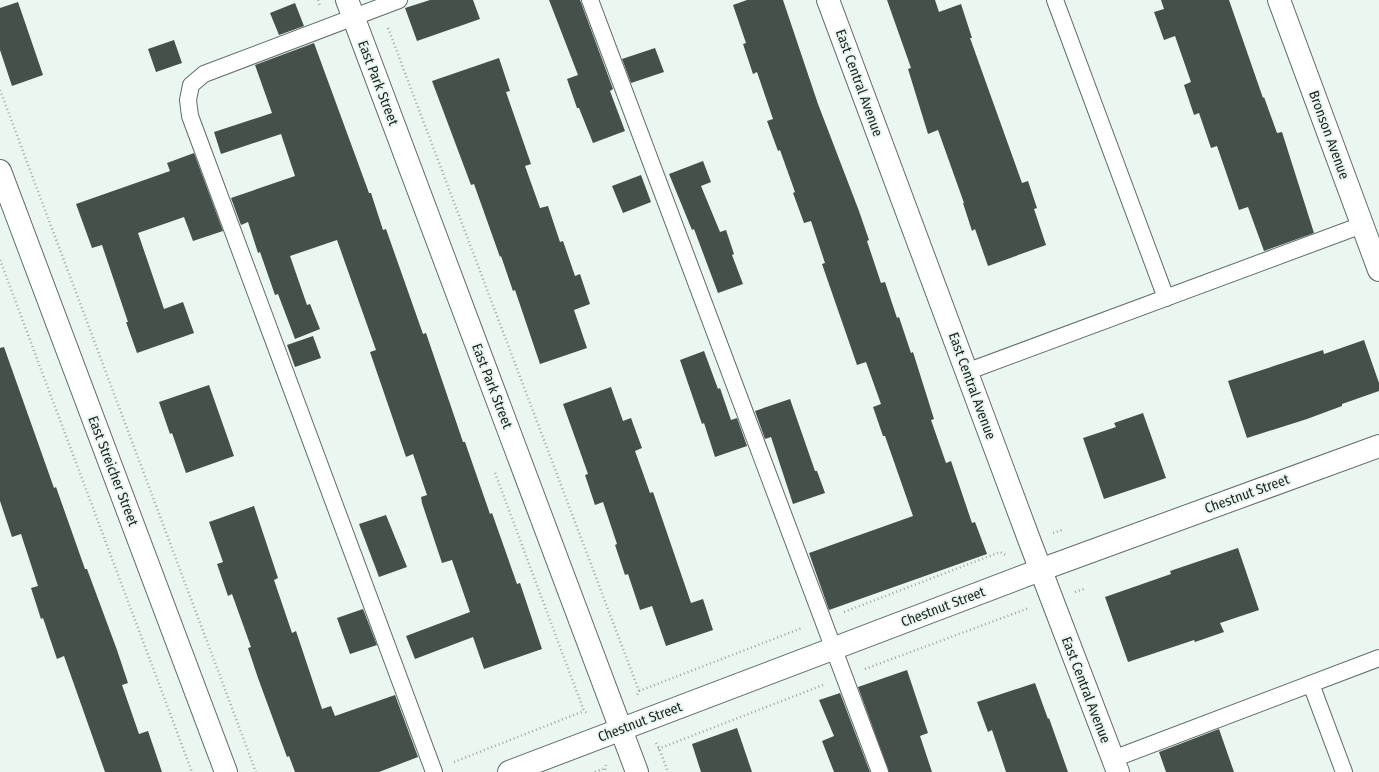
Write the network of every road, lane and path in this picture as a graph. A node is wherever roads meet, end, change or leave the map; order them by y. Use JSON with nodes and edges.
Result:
{"nodes":[{"id":1,"x":399,"y":0,"type":"edge"},
{"id":2,"x":590,"y":0,"type":"edge"},
{"id":3,"x":828,"y":0,"type":"edge"},
{"id":4,"x":1055,"y":0,"type":"edge"},
{"id":5,"x":1279,"y":0,"type":"edge"},
{"id":6,"x":380,"y":7,"type":"junction"},
{"id":7,"x":350,"y":9,"type":"edge"},
{"id":8,"x":0,"y":90,"type":"edge"},
{"id":9,"x":0,"y":170,"type":"edge"},
{"id":10,"x":1370,"y":233,"type":"edge"},
{"id":11,"x":0,"y":260,"type":"edge"},
{"id":12,"x":1379,"y":270,"type":"edge"},
{"id":13,"x":1166,"y":298,"type":"junction"},
{"id":14,"x":966,"y":372,"type":"junction"},
{"id":15,"x":1379,"y":446,"type":"edge"},
{"id":16,"x":1040,"y":570,"type":"junction"},
{"id":17,"x":834,"y":648,"type":"junction"},
{"id":18,"x":1379,"y":658,"type":"edge"},
{"id":19,"x":1311,"y":684,"type":"junction"},
{"id":20,"x":584,"y":711,"type":"dead end"},
{"id":21,"x":641,"y":722,"type":"junction"},
{"id":22,"x":621,"y":729,"type":"junction"},
{"id":23,"x":1116,"y":765,"type":"edge"},
{"id":24,"x":605,"y":768,"type":"dead end"},
{"id":25,"x":434,"y":771,"type":"edge"},
{"id":26,"x":192,"y":772,"type":"edge"},
{"id":27,"x":226,"y":772,"type":"edge"},
{"id":28,"x":256,"y":772,"type":"edge"},
{"id":29,"x":509,"y":772,"type":"edge"},
{"id":30,"x":594,"y":772,"type":"edge"},
{"id":31,"x":637,"y":772,"type":"edge"},
{"id":32,"x":668,"y":772,"type":"edge"},
{"id":33,"x":880,"y":772,"type":"edge"},
{"id":34,"x":1344,"y":772,"type":"edge"}],
"edges":[{"from":1,"to":6,"type":"lane"},
{"from":2,"to":17,"type":"lane"},
{"from":3,"to":14,"type":"street","name":"East Central Avenue"},
{"from":4,"to":13,"type":"lane"},
{"from":5,"to":10,"type":"street","name":"Bronson Avenue"},
{"from":6,"to":7,"type":"lane"},
{"from":6,"to":21,"type":"path"},
{"from":7,"to":22,"type":"street","name":"East Park Street"},
{"from":7,"to":25,"type":"lane"},
{"from":8,"to":28,"type":"path"},
{"from":9,"to":27,"type":"street","name":"East Streicher Street"},
{"from":10,"to":12,"type":"street","name":"Bronson Avenue"},
{"from":10,"to":13,"type":"lane"},
{"from":11,"to":26,"type":"path"},
{"from":13,"to":14,"type":"lane"},
{"from":14,"to":16,"type":"street","name":"East Central Avenue"},
{"from":15,"to":16,"type":"street","name":"Chestnut Street"},
{"from":16,"to":17,"type":"street","name":"Chestnut Street"},
{"from":16,"to":23,"type":"street","name":"East Central Avenue"},
{"from":17,"to":21,"type":"street","name":"Chestnut Street"},
{"from":17,"to":33,"type":"lane"},
{"from":18,"to":19,"type":"lane"},
{"from":19,"to":23,"type":"lane"},
{"from":19,"to":34,"type":"lane"},
{"from":20,"to":25,"type":"path"},
{"from":21,"to":22,"type":"street","name":"Chestnut Street"},
{"from":21,"to":32,"type":"path"},
{"from":22,"to":29,"type":"street","name":"Chestnut Street"},
{"from":22,"to":31,"type":"street","name":"East Park Street"},
{"from":24,"to":30,"type":"path"}]}
